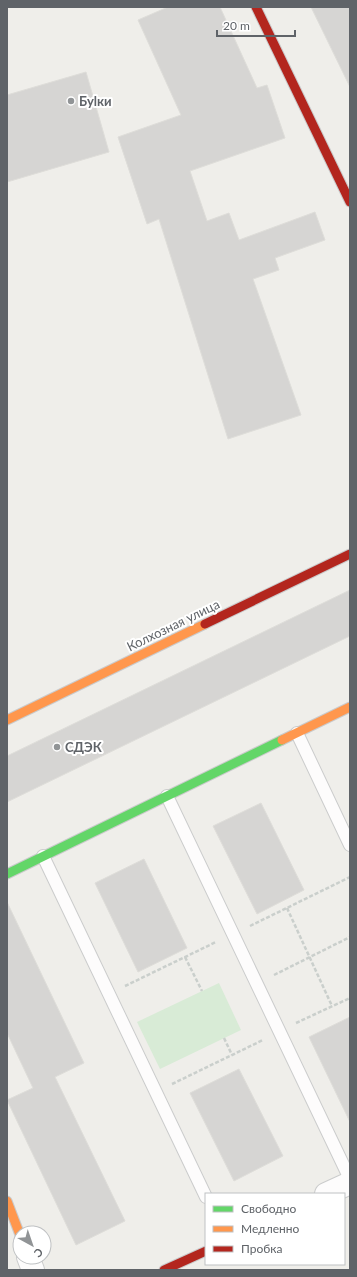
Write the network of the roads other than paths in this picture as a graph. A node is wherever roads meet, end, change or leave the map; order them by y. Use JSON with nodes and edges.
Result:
{"nodes":[{"id":1,"x":256,"y":7,"type":"edge"},
{"id":2,"x":350,"y":202,"type":"edge"},
{"id":3,"x":350,"y":554,"type":"edge"},
{"id":4,"x":350,"y":707,"type":"edge"},
{"id":5,"x":7,"y":720,"type":"edge"},
{"id":6,"x":297,"y":733,"type":"junction"},
{"id":7,"x":167,"y":796,"type":"junction"},
{"id":8,"x":350,"y":845,"type":"edge"},
{"id":9,"x":43,"y":856,"type":"junction"},
{"id":10,"x":7,"y":874,"type":"edge"},
{"id":11,"x":344,"y":1187,"type":"edge"},
{"id":12,"x":205,"y":1195,"type":"edge"},
{"id":13,"x":7,"y":1201,"type":"edge"},
{"id":14,"x":16,"y":1225,"type":"edge"},
{"id":15,"x":205,"y":1251,"type":"edge"},
{"id":16,"x":164,"y":1270,"type":"edge"}],
"edges":[{"from":1,"to":2,"type":"street"},
{"from":3,"to":5,"type":"street","name":"Колхозная улица"},
{"from":4,"to":6,"type":"street"},
{"from":6,"to":7,"type":"street"},
{"from":6,"to":8,"type":"lane"},
{"from":7,"to":9,"type":"street"},
{"from":7,"to":11,"type":"lane"},
{"from":9,"to":10,"type":"street"},
{"from":9,"to":12,"type":"lane"},
{"from":13,"to":14,"type":"street"},
{"from":15,"to":16,"type":"street"}]}
